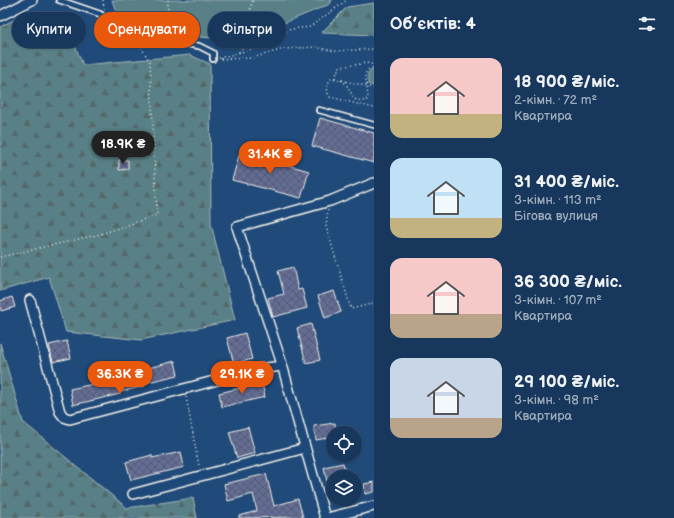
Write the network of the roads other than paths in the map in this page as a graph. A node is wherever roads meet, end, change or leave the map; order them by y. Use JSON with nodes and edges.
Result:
{"nodes":[{"id":1,"x":32,"y":0,"type":"edge"},
{"id":2,"x":59,"y":0,"type":"edge"},
{"id":3,"x":0,"y":16,"type":"edge"},
{"id":4,"x":213,"y":59,"type":"road end"},
{"id":5,"x":319,"y":110,"type":"dead end"},
{"id":6,"x":374,"y":125,"type":"edge"},
{"id":7,"x":374,"y":183,"type":"edge"},
{"id":8,"x":30,"y":300,"type":"dead end"},
{"id":9,"x":282,"y":366,"type":"junction"},
{"id":10,"x":305,"y":448,"type":"junction"},
{"id":11,"x":133,"y":494,"type":"dead end"},
{"id":12,"x":374,"y":506,"type":"edge"},
{"id":13,"x":353,"y":514,"type":"edge"},
{"id":14,"x":326,"y":518,"type":"edge"}],
"edges":[{"from":1,"to":3,"type":"street"},
{"from":2,"to":4,"type":"lane"},
{"from":5,"to":6,"type":"lane"},
{"from":7,"to":9,"type":"street"},
{"from":8,"to":9,"type":"street"},
{"from":9,"to":10,"type":"street"},
{"from":10,"to":11,"type":"street"},
{"from":10,"to":14,"type":"street"},
{"from":12,"to":13,"type":"street"},
{"from":13,"to":14,"type":"street"}]}
